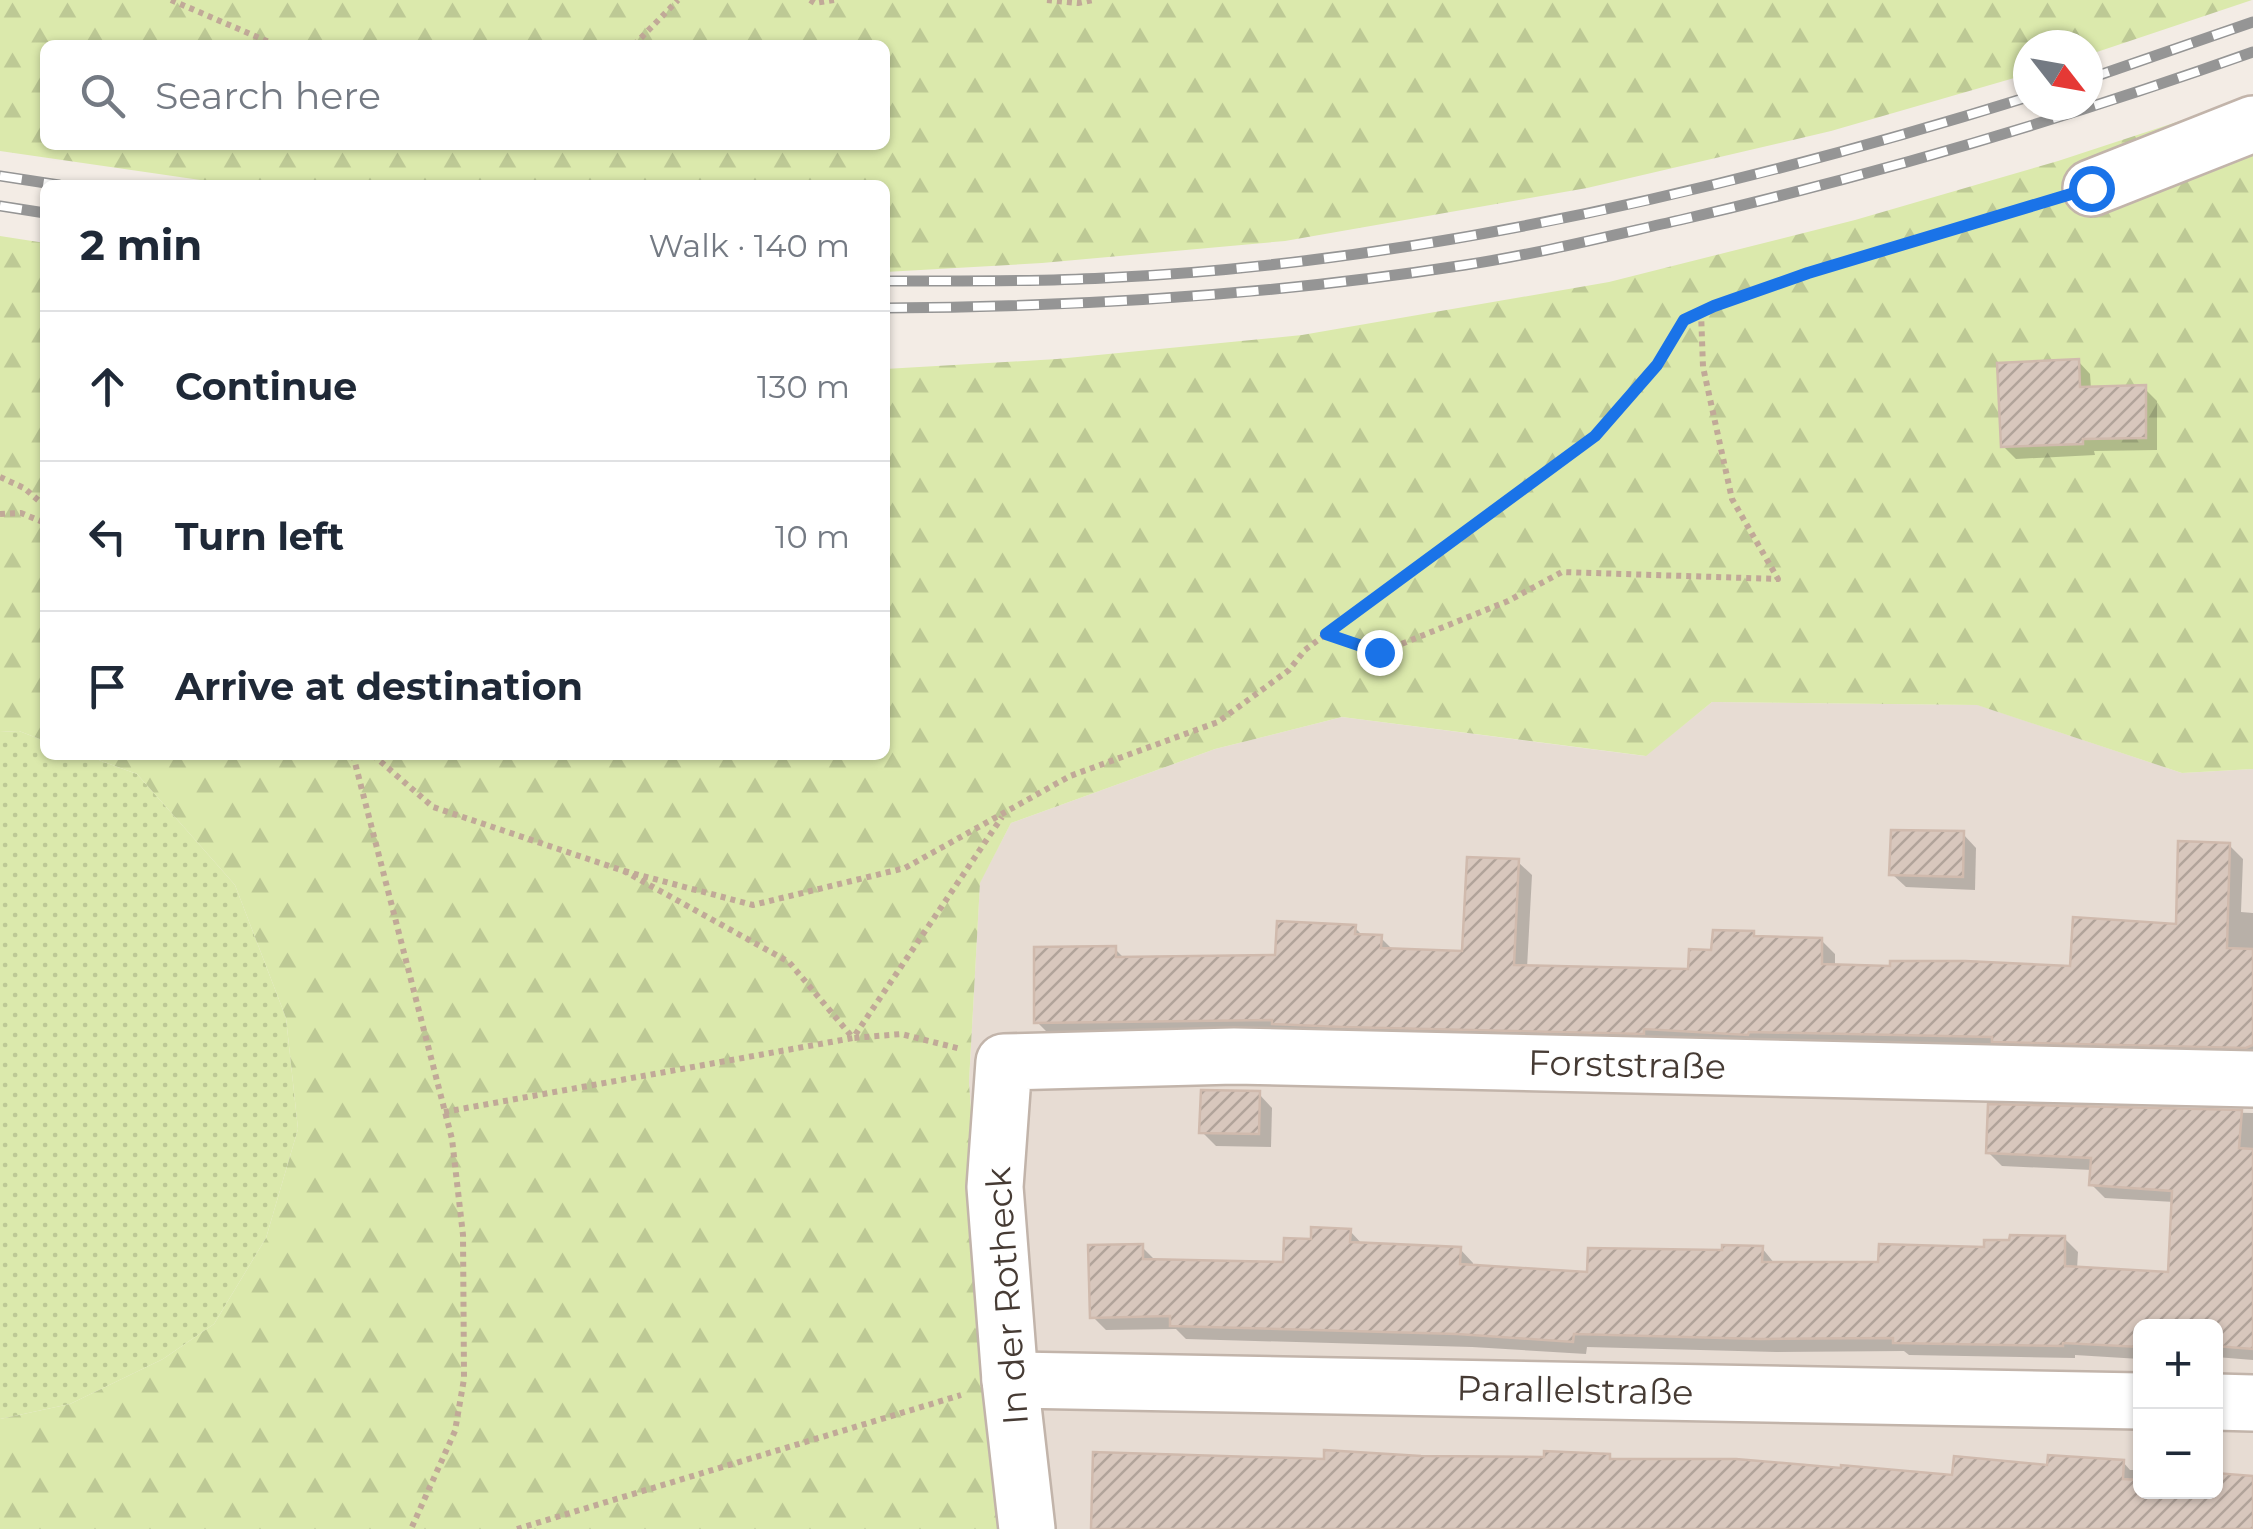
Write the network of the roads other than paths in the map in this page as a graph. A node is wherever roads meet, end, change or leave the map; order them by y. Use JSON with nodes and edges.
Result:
{"nodes":[{"id":1,"x":2253,"y":124,"type":"edge"},
{"id":2,"x":2091,"y":188,"type":"road end"},
{"id":3,"x":1004,"y":1062,"type":"joint"},
{"id":4,"x":2253,"y":1079,"type":"edge"},
{"id":5,"x":1010,"y":1380,"type":"junction"},
{"id":6,"x":2133,"y":1400,"type":"edge"},
{"id":7,"x":2223,"y":1402,"type":"edge"},
{"id":8,"x":2253,"y":1403,"type":"edge"},
{"id":9,"x":1027,"y":1529,"type":"edge"}],
"edges":[{"from":1,"to":2,"type":"street"},
{"from":3,"to":4,"type":"street","name":"Forststraße"},
{"from":3,"to":5,"type":"street","name":"In der Rotheck"},
{"from":5,"to":6,"type":"street","name":"Parallelstraße"},
{"from":5,"to":9,"type":"street","name":"In der Rotheck"},
{"from":7,"to":8,"type":"street"}]}
